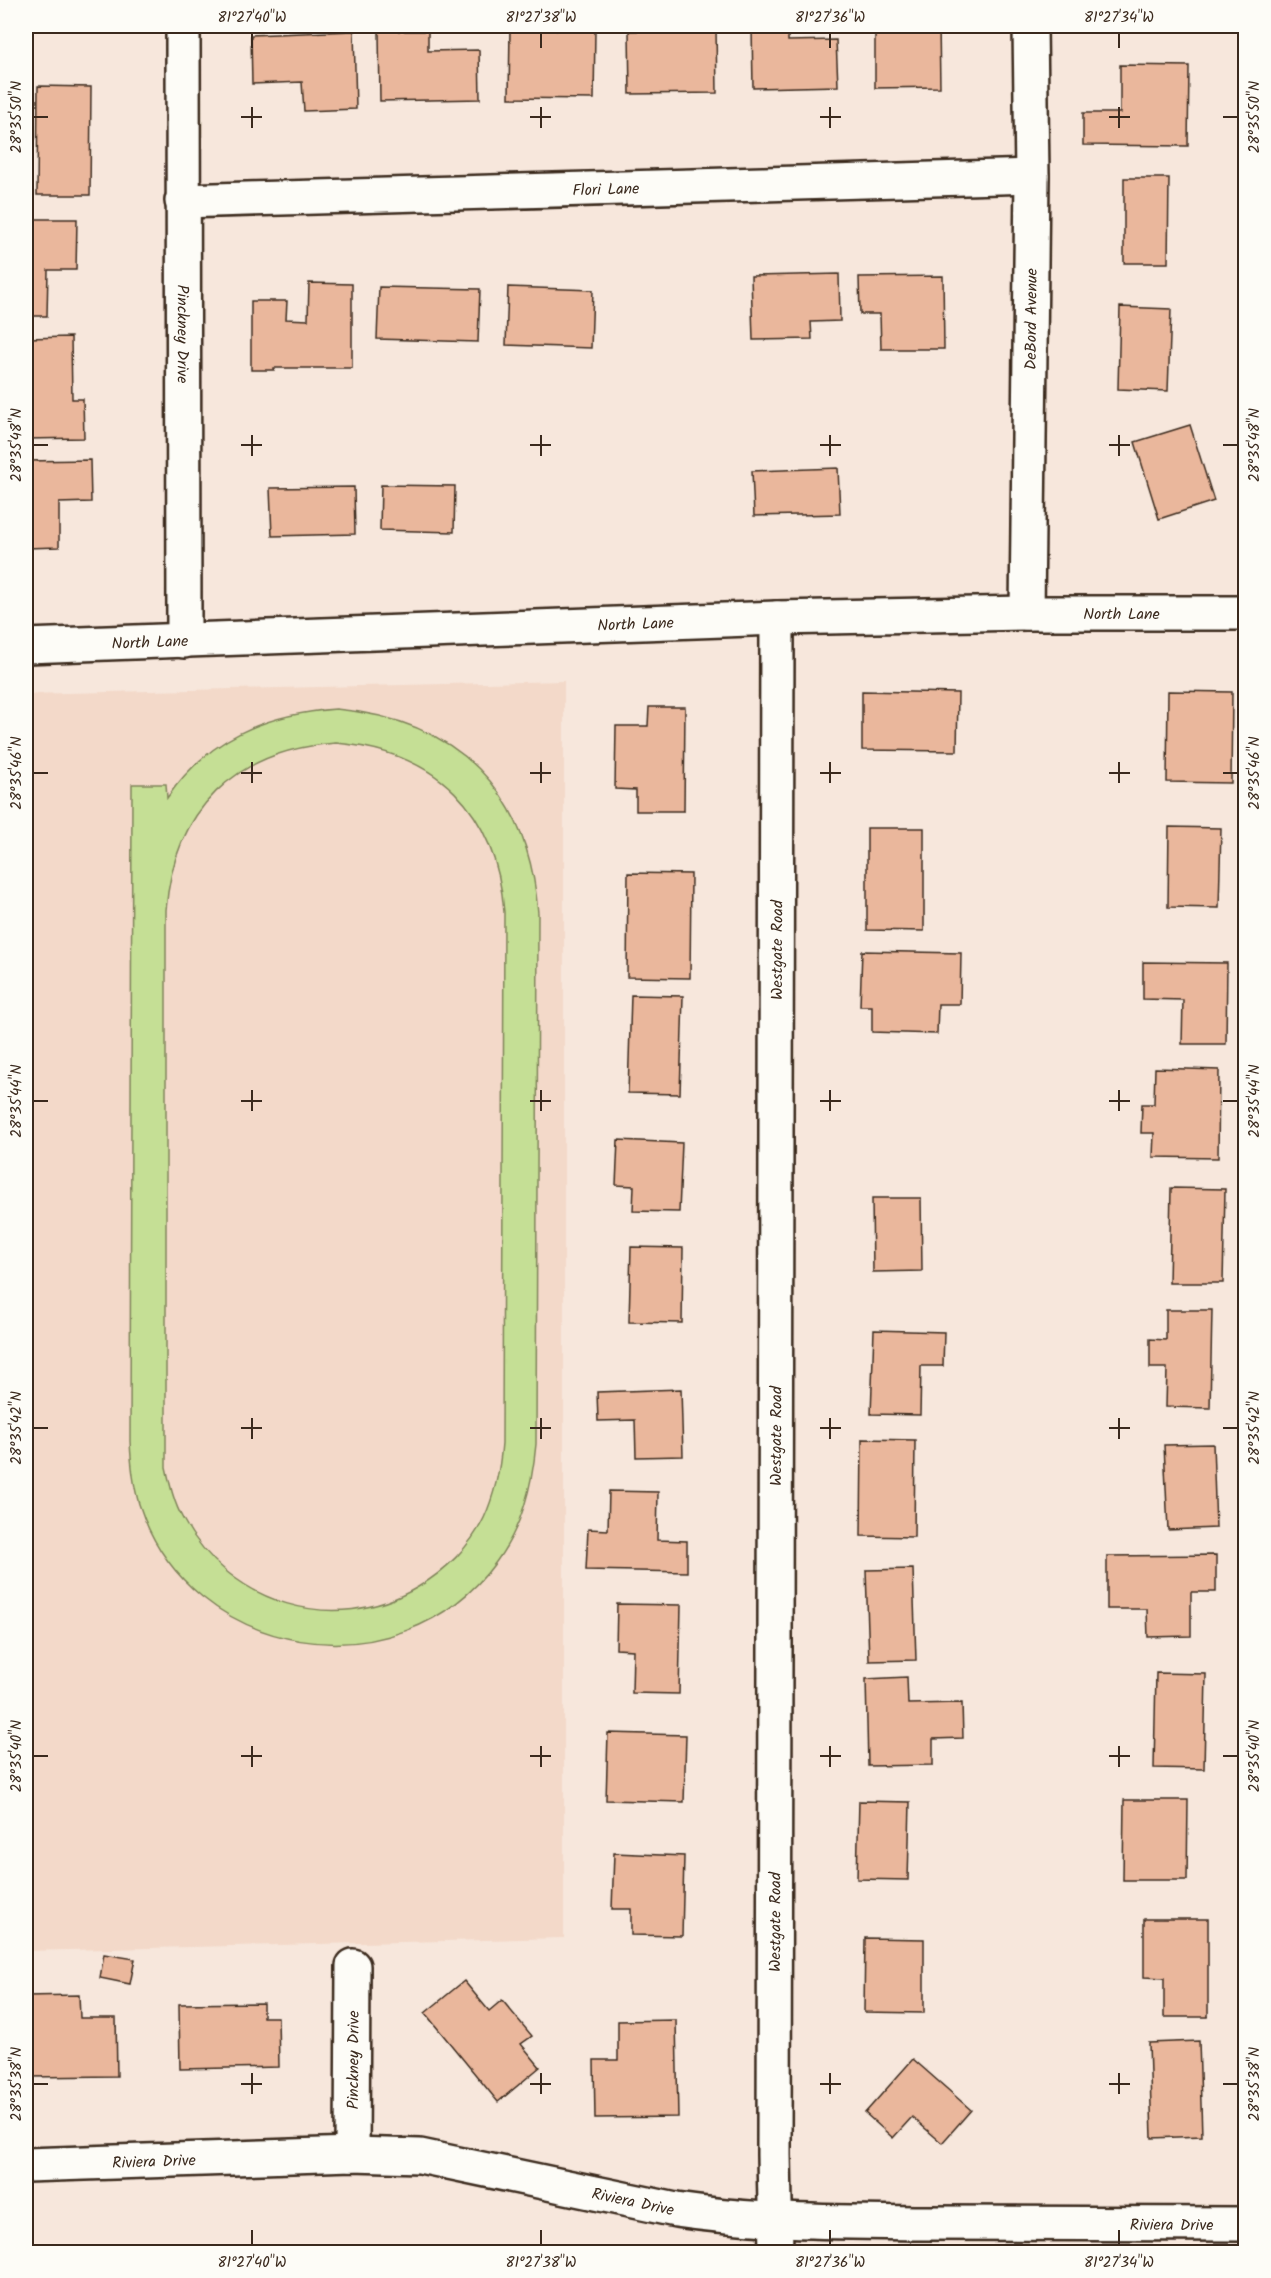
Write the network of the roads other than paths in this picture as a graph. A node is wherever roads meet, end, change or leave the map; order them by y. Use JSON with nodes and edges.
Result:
{"nodes":[{"id":1,"x":183,"y":26,"type":"edge"},
{"id":2,"x":1030,"y":26,"type":"edge"},
{"id":3,"x":1032,"y":176,"type":"junction"},
{"id":4,"x":182,"y":201,"type":"junction"},
{"id":5,"x":1027,"y":613,"type":"junction"},
{"id":6,"x":1245,"y":613,"type":"edge"},
{"id":7,"x":777,"y":618,"type":"junction"},
{"id":8,"x":184,"y":641,"type":"junction"},
{"id":9,"x":26,"y":646,"type":"edge"},
{"id":10,"x":353,"y":1966,"type":"dead end"},
{"id":11,"x":352,"y":2154,"type":"junction"},
{"id":12,"x":26,"y":2165,"type":"edge"},
{"id":13,"x":776,"y":2220,"type":"junction"},
{"id":14,"x":1245,"y":2224,"type":"edge"},
{"id":15,"x":776,"y":2253,"type":"edge"}],
"edges":[{"from":1,"to":4,"type":"street","name":"Pinckney Drive"},
{"from":2,"to":3,"type":"street","name":"DeBord Avenue"},
{"from":3,"to":4,"type":"street","name":"Flori Lane"},
{"from":3,"to":5,"type":"street","name":"DeBord Avenue"},
{"from":4,"to":8,"type":"street","name":"Pinckney Drive"},
{"from":5,"to":6,"type":"street","name":"North Lane"},
{"from":5,"to":7,"type":"street","name":"North Lane"},
{"from":7,"to":8,"type":"street","name":"North Lane"},
{"from":7,"to":13,"type":"street","name":"Westgate Road"},
{"from":8,"to":9,"type":"street","name":"North Lane"},
{"from":10,"to":11,"type":"street","name":"Pinckney Drive"},
{"from":11,"to":12,"type":"street","name":"Riviera Drive"},
{"from":11,"to":13,"type":"street","name":"Riviera Drive"},
{"from":13,"to":14,"type":"street","name":"Riviera Drive"},
{"from":13,"to":15,"type":"street","name":"Westgate Road"}]}
